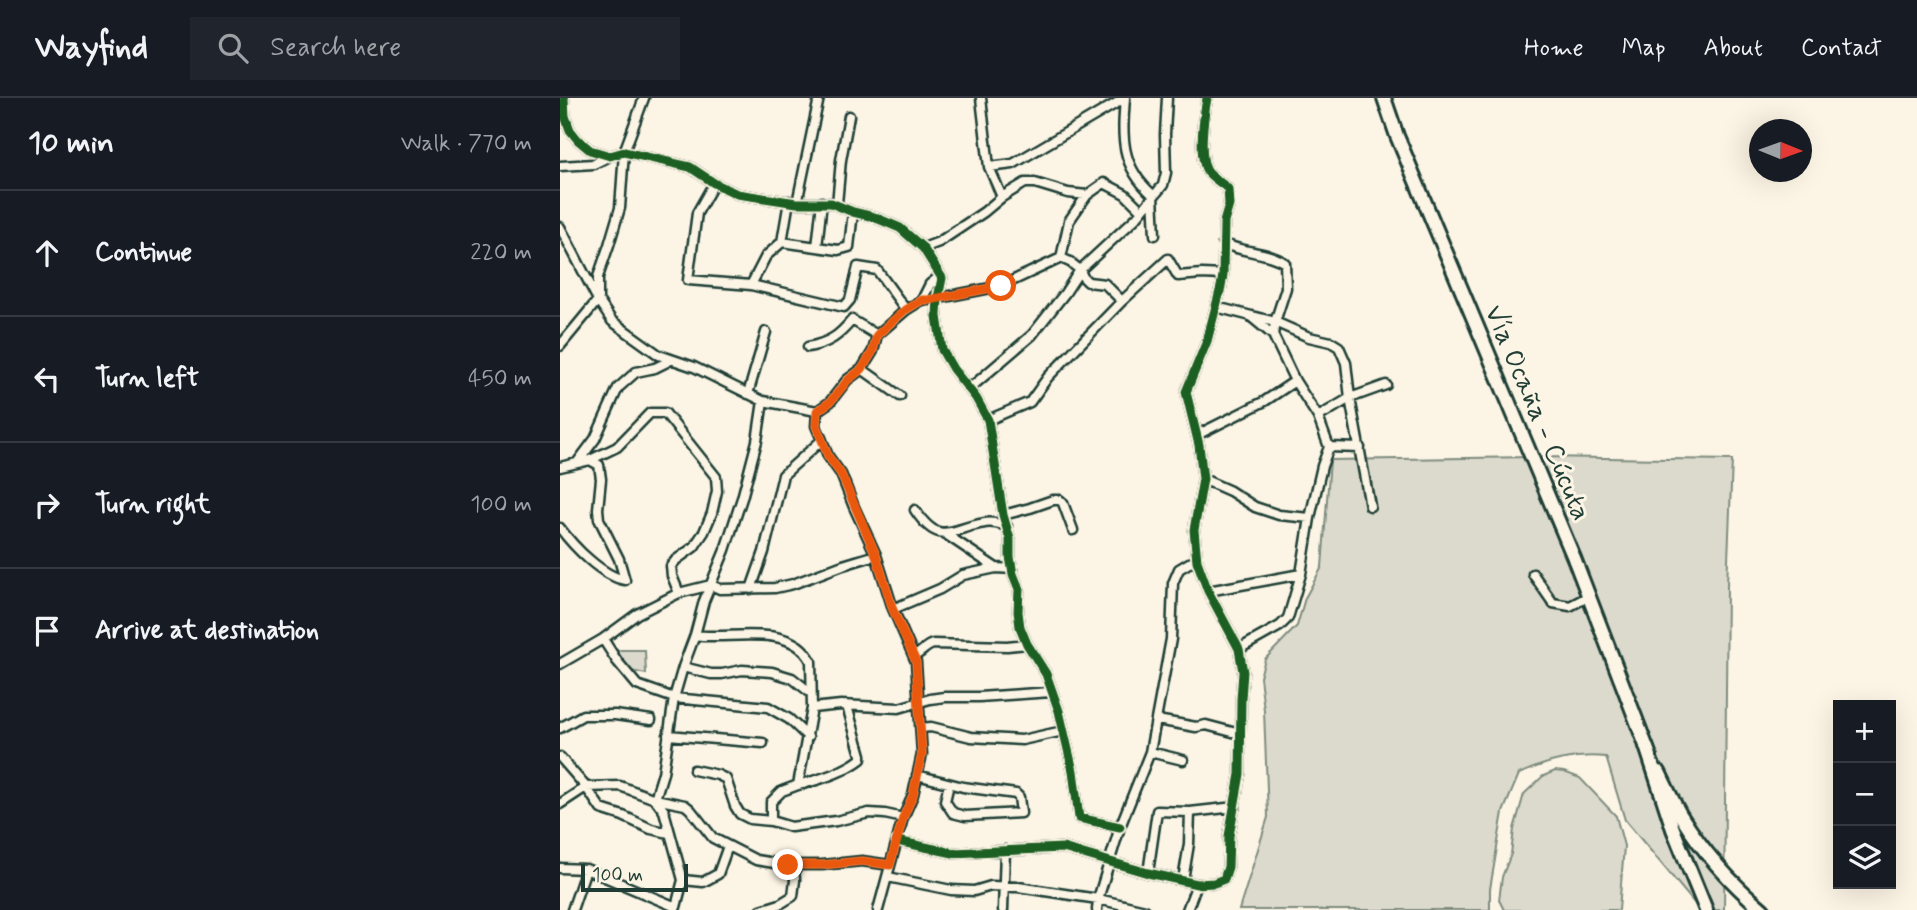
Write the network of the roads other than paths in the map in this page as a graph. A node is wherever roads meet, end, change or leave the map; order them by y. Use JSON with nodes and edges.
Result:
{"nodes":[{"id":1,"x":564,"y":98,"type":"edge"},
{"id":2,"x":644,"y":98,"type":"edge"},
{"id":3,"x":819,"y":98,"type":"edge"},
{"id":4,"x":981,"y":98,"type":"edge"},
{"id":5,"x":1125,"y":98,"type":"edge"},
{"id":6,"x":1167,"y":98,"type":"edge"},
{"id":7,"x":1207,"y":98,"type":"edge"},
{"id":8,"x":1384,"y":98,"type":"edge"},
{"id":9,"x":849,"y":116,"type":"dead end"},
{"id":10,"x":624,"y":152,"type":"junction"},
{"id":11,"x":610,"y":156,"type":"junction"},
{"id":12,"x":560,"y":166,"type":"edge"},
{"id":13,"x":989,"y":167,"type":"junction"},
{"id":14,"x":713,"y":183,"type":"junction"},
{"id":15,"x":1087,"y":195,"type":"junction"},
{"id":16,"x":1153,"y":195,"type":"junction"},
{"id":17,"x":1002,"y":197,"type":"junction"},
{"id":18,"x":793,"y":202,"type":"junction"},
{"id":19,"x":822,"y":202,"type":"junction"},
{"id":20,"x":837,"y":204,"type":"junction"},
{"id":21,"x":1141,"y":210,"type":"junction"},
{"id":22,"x":853,"y":212,"type":"junction"},
{"id":23,"x":560,"y":228,"type":"edge"},
{"id":24,"x":1155,"y":236,"type":"dead end"},
{"id":25,"x":782,"y":242,"type":"junction"},
{"id":26,"x":1223,"y":243,"type":"junction"},
{"id":27,"x":817,"y":247,"type":"junction"},
{"id":28,"x":923,"y":248,"type":"junction"},
{"id":29,"x":1061,"y":258,"type":"junction"},
{"id":30,"x":1080,"y":270,"type":"junction"},
{"id":31,"x":1223,"y":275,"type":"junction"},
{"id":32,"x":942,"y":278,"type":"junction"},
{"id":33,"x":751,"y":285,"type":"junction"},
{"id":34,"x":938,"y":298,"type":"junction"},
{"id":35,"x":598,"y":300,"type":"junction"},
{"id":36,"x":922,"y":300,"type":"junction"},
{"id":37,"x":1122,"y":301,"type":"junction"},
{"id":38,"x":844,"y":307,"type":"junction"},
{"id":39,"x":1216,"y":307,"type":"junction"},
{"id":40,"x":905,"y":310,"type":"junction"},
{"id":41,"x":1250,"y":316,"type":"junction"},
{"id":42,"x":852,"y":320,"type":"junction"},
{"id":43,"x":1275,"y":322,"type":"junction"},
{"id":44,"x":766,"y":332,"type":"dead end"},
{"id":45,"x":877,"y":335,"type":"junction"},
{"id":46,"x":1273,"y":335,"type":"junction"},
{"id":47,"x":560,"y":346,"type":"edge"},
{"id":48,"x":808,"y":347,"type":"dead end"},
{"id":49,"x":671,"y":360,"type":"junction"},
{"id":50,"x":862,"y":369,"type":"junction"},
{"id":51,"x":1295,"y":381,"type":"junction"},
{"id":52,"x":1385,"y":385,"type":"dead end"},
{"id":53,"x":969,"y":389,"type":"junction"},
{"id":54,"x":748,"y":394,"type":"junction"},
{"id":55,"x":900,"y":396,"type":"dead end"},
{"id":56,"x":1350,"y":398,"type":"junction"},
{"id":57,"x":763,"y":401,"type":"junction"},
{"id":58,"x":817,"y":411,"type":"junction"},
{"id":59,"x":1318,"y":417,"type":"junction"},
{"id":60,"x":988,"y":420,"type":"junction"},
{"id":61,"x":1197,"y":435,"type":"junction"},
{"id":62,"x":822,"y":440,"type":"junction"},
{"id":63,"x":1329,"y":447,"type":"junction"},
{"id":64,"x":1360,"y":447,"type":"junction"},
{"id":65,"x":590,"y":460,"type":"junction"},
{"id":66,"x":576,"y":463,"type":"junction"},
{"id":67,"x":560,"y":467,"type":"edge"},
{"id":68,"x":1203,"y":480,"type":"junction"},
{"id":69,"x":1370,"y":506,"type":"dead end"},
{"id":70,"x":915,"y":510,"type":"dead end"},
{"id":71,"x":1003,"y":515,"type":"junction"},
{"id":72,"x":1310,"y":518,"type":"junction"},
{"id":73,"x":1007,"y":526,"type":"junction"},
{"id":74,"x":560,"y":528,"type":"edge"},
{"id":75,"x":1073,"y":530,"type":"dead end"},
{"id":76,"x":944,"y":533,"type":"junction"},
{"id":77,"x":876,"y":555,"type":"junction"},
{"id":78,"x":1197,"y":561,"type":"junction"},
{"id":79,"x":996,"y":568,"type":"junction"},
{"id":80,"x":1013,"y":569,"type":"junction"},
{"id":81,"x":1301,"y":574,"type":"junction"},
{"id":82,"x":1533,"y":574,"type":"dead end"},
{"id":83,"x":711,"y":585,"type":"junction"},
{"id":84,"x":751,"y":589,"type":"junction"},
{"id":85,"x":1208,"y":591,"type":"junction"},
{"id":86,"x":679,"y":593,"type":"junction"},
{"id":87,"x":1589,"y":596,"type":"junction"},
{"id":88,"x":893,"y":610,"type":"junction"},
{"id":89,"x":695,"y":635,"type":"junction"},
{"id":90,"x":603,"y":639,"type":"junction"},
{"id":91,"x":1027,"y":643,"type":"junction"},
{"id":92,"x":1239,"y":649,"type":"junction"},
{"id":93,"x":914,"y":656,"type":"junction"},
{"id":94,"x":560,"y":664,"type":"edge"},
{"id":95,"x":683,"y":667,"type":"junction"},
{"id":96,"x":1051,"y":692,"type":"junction"},
{"id":97,"x":811,"y":693,"type":"junction"},
{"id":98,"x":674,"y":698,"type":"junction"},
{"id":99,"x":919,"y":702,"type":"junction"},
{"id":100,"x":847,"y":706,"type":"junction"},
{"id":101,"x":812,"y":708,"type":"junction"},
{"id":102,"x":651,"y":720,"type":"dead end"},
{"id":103,"x":1157,"y":720,"type":"junction"},
{"id":104,"x":560,"y":728,"type":"edge"},
{"id":105,"x":921,"y":729,"type":"junction"},
{"id":106,"x":1063,"y":731,"type":"junction"},
{"id":107,"x":1240,"y":734,"type":"junction"},
{"id":108,"x":668,"y":735,"type":"junction"},
{"id":109,"x":808,"y":737,"type":"junction"},
{"id":110,"x":763,"y":743,"type":"dead end"},
{"id":111,"x":1646,"y":747,"type":"junction"},
{"id":112,"x":1150,"y":752,"type":"junction"},
{"id":113,"x":560,"y":757,"type":"edge"},
{"id":114,"x":1183,"y":760,"type":"dead end"},
{"id":115,"x":694,"y":770,"type":"dead end"},
{"id":116,"x":917,"y":775,"type":"junction"},
{"id":117,"x":949,"y":784,"type":"junction"},
{"id":118,"x":799,"y":785,"type":"junction"},
{"id":119,"x":586,"y":787,"type":"junction"},
{"id":120,"x":655,"y":799,"type":"junction"},
{"id":121,"x":560,"y":804,"type":"edge"},
{"id":122,"x":1235,"y":807,"type":"junction"},
{"id":123,"x":1190,"y":812,"type":"junction"},
{"id":124,"x":903,"y":818,"type":"junction"},
{"id":125,"x":771,"y":821,"type":"junction"},
{"id":126,"x":1120,"y":827,"type":"junction"},
{"id":127,"x":669,"y":833,"type":"junction"},
{"id":128,"x":897,"y":841,"type":"junction"},
{"id":129,"x":728,"y":846,"type":"junction"},
{"id":130,"x":1005,"y":850,"type":"junction"},
{"id":131,"x":1109,"y":863,"type":"junction"},
{"id":132,"x":794,"y":865,"type":"junction"},
{"id":133,"x":890,"y":865,"type":"junction"},
{"id":134,"x":560,"y":868,"type":"edge"},
{"id":135,"x":586,"y":869,"type":"junction"},
{"id":136,"x":1148,"y":873,"type":"junction"},
{"id":137,"x":888,"y":877,"type":"junction"},
{"id":138,"x":683,"y":880,"type":"junction"},
{"id":139,"x":1183,"y":880,"type":"junction"},
{"id":140,"x":1197,"y":884,"type":"junction"},
{"id":141,"x":1003,"y":886,"type":"junction"},
{"id":142,"x":1098,"y":899,"type":"junction"},
{"id":143,"x":881,"y":909,"type":"edge"},
{"id":144,"x":572,"y":910,"type":"edge"},
{"id":145,"x":761,"y":910,"type":"edge"},
{"id":146,"x":1003,"y":910,"type":"edge"},
{"id":147,"x":1097,"y":910,"type":"edge"},
{"id":148,"x":1145,"y":910,"type":"edge"},
{"id":149,"x":1187,"y":910,"type":"edge"},
{"id":150,"x":1706,"y":910,"type":"edge"},
{"id":151,"x":1763,"y":910,"type":"edge"}],
"edges":[{"from":1,"to":11,"type":"street"},
{"from":2,"to":10,"type":"street"},
{"from":3,"to":18,"type":"street"},
{"from":4,"to":13,"type":"street"},
{"from":5,"to":13,"type":"street"},
{"from":5,"to":16,"type":"street"},
{"from":6,"to":16,"type":"street"},
{"from":7,"to":26,"type":"street"},
{"from":8,"to":87,"type":"main road","name":"Vía Ocaña - Cúcuta"},
{"from":9,"to":20,"type":"street"},
{"from":10,"to":11,"type":"street"},
{"from":10,"to":14,"type":"street"},
{"from":10,"to":35,"type":"street"},
{"from":11,"to":12,"type":"street"},
{"from":13,"to":17,"type":"street"},
{"from":14,"to":18,"type":"street"},
{"from":14,"to":33,"type":"street"},
{"from":15,"to":17,"type":"street"},
{"from":15,"to":21,"type":"street"},
{"from":15,"to":29,"type":"street"},
{"from":16,"to":21,"type":"street"},
{"from":16,"to":24,"type":"street"},
{"from":17,"to":28,"type":"street"},
{"from":18,"to":19,"type":"street"},
{"from":18,"to":25,"type":"street"},
{"from":19,"to":20,"type":"street"},
{"from":19,"to":27,"type":"street"},
{"from":20,"to":22,"type":"street"},
{"from":21,"to":30,"type":"street"},
{"from":22,"to":27,"type":"street"},
{"from":22,"to":28,"type":"street"},
{"from":23,"to":35,"type":"street"},
{"from":25,"to":27,"type":"street"},
{"from":25,"to":33,"type":"street"},
{"from":26,"to":31,"type":"street"},
{"from":26,"to":43,"type":"street"},
{"from":28,"to":32,"type":"street"},
{"from":29,"to":30,"type":"street"},
{"from":29,"to":34,"type":"street"},
{"from":30,"to":37,"type":"street"},
{"from":30,"to":53,"type":"street"},
{"from":31,"to":37,"type":"street"},
{"from":31,"to":39,"type":"street"},
{"from":32,"to":34,"type":"street"},
{"from":32,"to":36,"type":"street"},
{"from":33,"to":38,"type":"street"},
{"from":34,"to":36,"type":"street"},
{"from":34,"to":53,"type":"street"},
{"from":35,"to":47,"type":"street"},
{"from":35,"to":49,"type":"street"},
{"from":36,"to":40,"type":"street"},
{"from":37,"to":60,"type":"street"},
{"from":38,"to":40,"type":"street"},
{"from":38,"to":42,"type":"street"},
{"from":39,"to":41,"type":"street"},
{"from":39,"to":61,"type":"street"},
{"from":40,"to":45,"type":"street"},
{"from":41,"to":43,"type":"street"},
{"from":41,"to":46,"type":"street"},
{"from":42,"to":45,"type":"street"},
{"from":42,"to":48,"type":"street"},
{"from":43,"to":46,"type":"street"},
{"from":43,"to":56,"type":"street"},
{"from":44,"to":54,"type":"street"},
{"from":45,"to":50,"type":"street"},
{"from":46,"to":51,"type":"street"},
{"from":49,"to":54,"type":"street"},
{"from":49,"to":66,"type":"street"},
{"from":50,"to":55,"type":"street"},
{"from":50,"to":58,"type":"street"},
{"from":51,"to":59,"type":"street"},
{"from":51,"to":61,"type":"street"},
{"from":52,"to":56,"type":"street"},
{"from":53,"to":60,"type":"street"},
{"from":54,"to":57,"type":"street"},
{"from":56,"to":59,"type":"street"},
{"from":56,"to":64,"type":"street"},
{"from":57,"to":58,"type":"street"},
{"from":57,"to":83,"type":"street"},
{"from":58,"to":62,"type":"street"},
{"from":59,"to":63,"type":"street"},
{"from":60,"to":71,"type":"street"},
{"from":61,"to":68,"type":"street"},
{"from":62,"to":77,"type":"street"},
{"from":62,"to":84,"type":"street"},
{"from":63,"to":64,"type":"street"},
{"from":63,"to":72,"type":"street"},
{"from":64,"to":69,"type":"street"},
{"from":65,"to":66,"type":"street"},
{"from":65,"to":74,"type":"street"},
{"from":65,"to":86,"type":"street"},
{"from":66,"to":67,"type":"street"},
{"from":68,"to":72,"type":"street"},
{"from":68,"to":78,"type":"street"},
{"from":70,"to":76,"type":"street"},
{"from":71,"to":73,"type":"street"},
{"from":71,"to":75,"type":"street"},
{"from":72,"to":81,"type":"street"},
{"from":73,"to":76,"type":"street"},
{"from":73,"to":80,"type":"street"},
{"from":76,"to":79,"type":"street"},
{"from":77,"to":84,"type":"street"},
{"from":77,"to":88,"type":"street"},
{"from":78,"to":85,"type":"street"},
{"from":78,"to":103,"type":"street"},
{"from":79,"to":80,"type":"street"},
{"from":79,"to":88,"type":"street"},
{"from":80,"to":91,"type":"street"},
{"from":81,"to":85,"type":"street"},
{"from":81,"to":92,"type":"street"},
{"from":82,"to":87,"type":"street"},
{"from":83,"to":84,"type":"street"},
{"from":83,"to":86,"type":"street"},
{"from":83,"to":89,"type":"street"},
{"from":85,"to":92,"type":"street"},
{"from":86,"to":90,"type":"street"},
{"from":87,"to":111,"type":"main road","name":"Vía Ocaña - Cúcuta"},
{"from":88,"to":93,"type":"street"},
{"from":89,"to":95,"type":"street"},
{"from":89,"to":97,"type":"street"},
{"from":90,"to":94,"type":"street"},
{"from":90,"to":98,"type":"street"},
{"from":91,"to":93,"type":"street"},
{"from":91,"to":96,"type":"street"},
{"from":92,"to":107,"type":"street"},
{"from":93,"to":99,"type":"street"},
{"from":95,"to":97,"type":"street"},
{"from":95,"to":98,"type":"street"},
{"from":96,"to":99,"type":"street"},
{"from":96,"to":106,"type":"street"},
{"from":97,"to":101,"type":"street"},
{"from":98,"to":108,"type":"street"},
{"from":98,"to":109,"type":"street"},
{"from":99,"to":100,"type":"street"},
{"from":99,"to":105,"type":"street"},
{"from":100,"to":101,"type":"street"},
{"from":100,"to":118,"type":"street"},
{"from":101,"to":109,"type":"street"},
{"from":102,"to":104,"type":"street"},
{"from":103,"to":107,"type":"street"},
{"from":103,"to":112,"type":"street"},
{"from":105,"to":106,"type":"street"},
{"from":105,"to":116,"type":"street"},
{"from":106,"to":126,"type":"street"},
{"from":107,"to":122,"type":"street"},
{"from":108,"to":110,"type":"street"},
{"from":108,"to":120,"type":"street"},
{"from":109,"to":118,"type":"street"},
{"from":111,"to":150,"type":"main road"},
{"from":111,"to":151,"type":"main road"},
{"from":112,"to":114,"type":"street"},
{"from":112,"to":126,"type":"street"},
{"from":113,"to":119,"type":"street"},
{"from":115,"to":125,"type":"street"},
{"from":116,"to":117,"type":"street"},
{"from":116,"to":124,"type":"street"},
{"from":117,"to":117,"type":"street"},
{"from":118,"to":125,"type":"street"},
{"from":119,"to":120,"type":"street"},
{"from":119,"to":121,"type":"street"},
{"from":119,"to":127,"type":"street"},
{"from":120,"to":127,"type":"street"},
{"from":120,"to":129,"type":"street"},
{"from":122,"to":123,"type":"street"},
{"from":122,"to":140,"type":"street"},
{"from":123,"to":136,"type":"street"},
{"from":123,"to":139,"type":"street"},
{"from":124,"to":125,"type":"street"},
{"from":124,"to":128,"type":"street"},
{"from":126,"to":131,"type":"street"},
{"from":127,"to":138,"type":"street"},
{"from":128,"to":130,"type":"street"},
{"from":128,"to":133,"type":"street"},
{"from":129,"to":132,"type":"street"},
{"from":129,"to":138,"type":"street"},
{"from":130,"to":131,"type":"street"},
{"from":130,"to":141,"type":"street"},
{"from":131,"to":136,"type":"street"},
{"from":131,"to":142,"type":"street"},
{"from":132,"to":133,"type":"street"},
{"from":132,"to":145,"type":"street"},
{"from":133,"to":137,"type":"street"},
{"from":134,"to":135,"type":"street"},
{"from":135,"to":138,"type":"street"},
{"from":135,"to":144,"type":"street"},
{"from":136,"to":139,"type":"street"},
{"from":137,"to":141,"type":"street"},
{"from":137,"to":143,"type":"street"},
{"from":139,"to":140,"type":"street"},
{"from":140,"to":149,"type":"street"},
{"from":141,"to":142,"type":"street"},
{"from":141,"to":146,"type":"street"},
{"from":142,"to":147,"type":"street"},
{"from":142,"to":148,"type":"street"}]}
